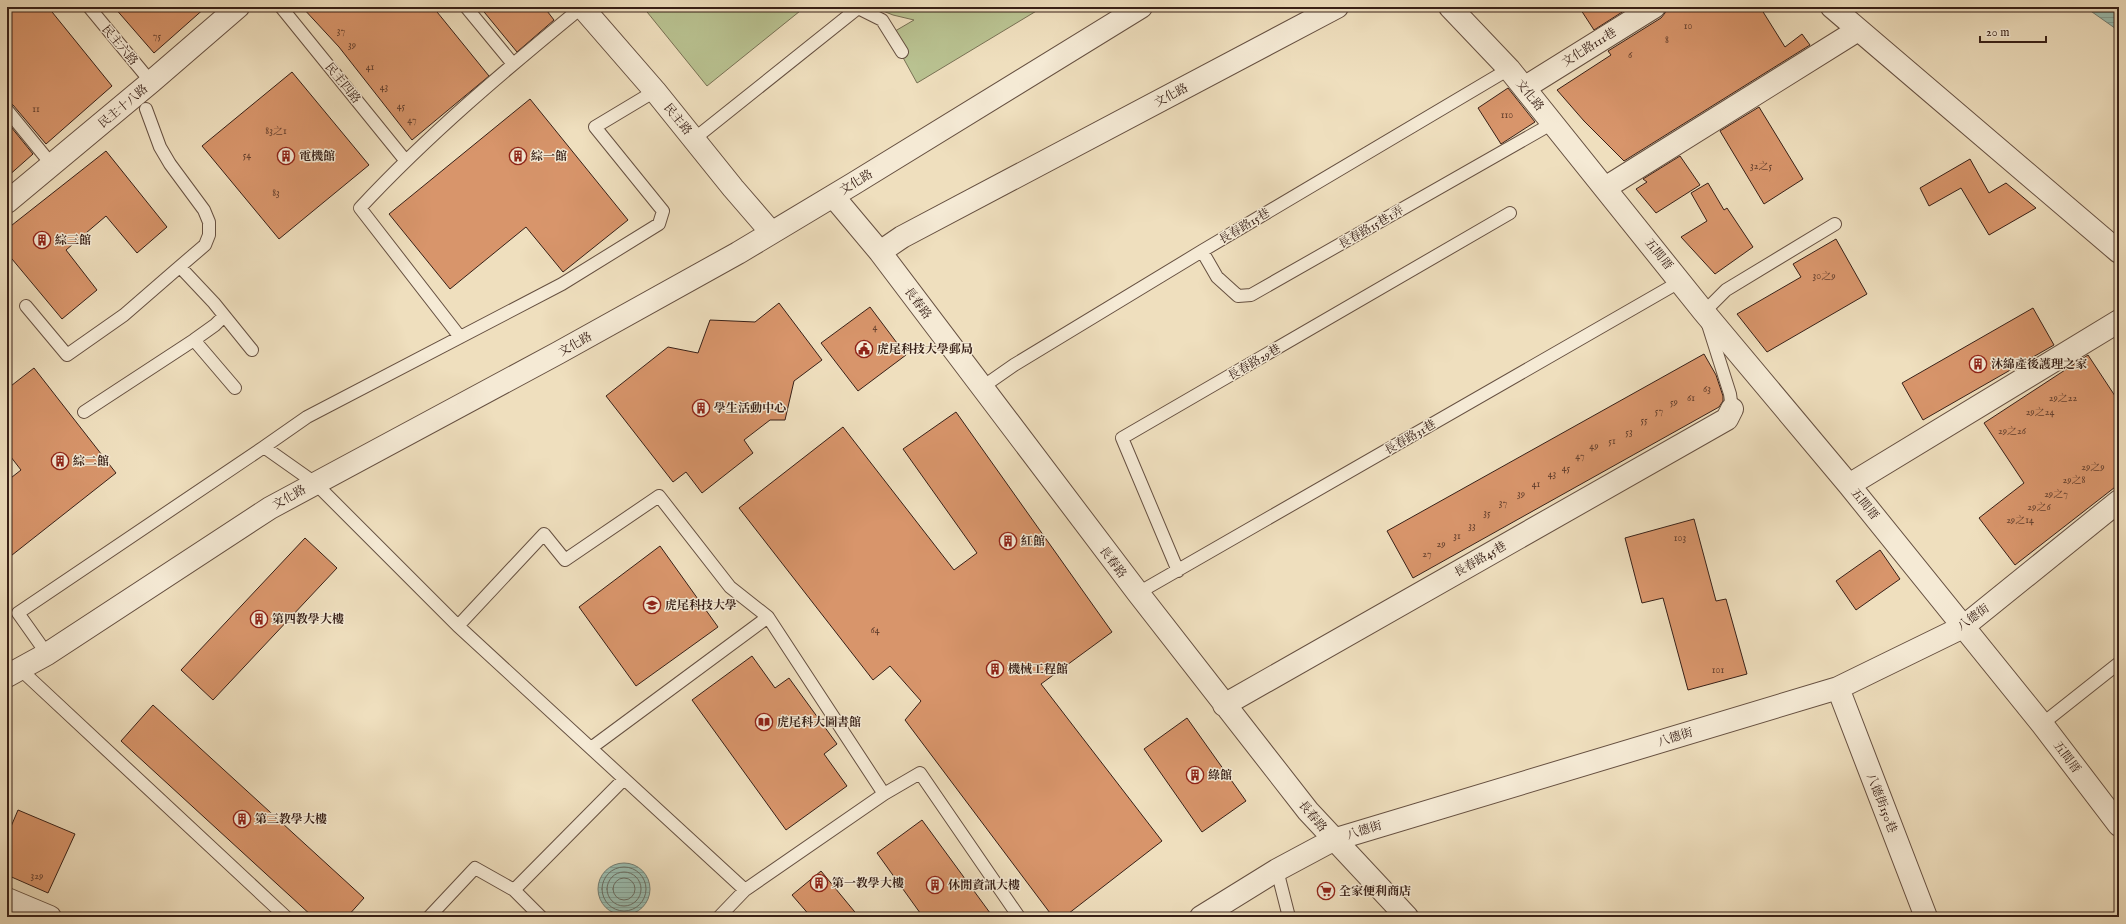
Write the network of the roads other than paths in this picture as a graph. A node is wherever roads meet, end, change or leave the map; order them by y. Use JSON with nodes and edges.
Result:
{"nodes":[{"id":1,"x":89,"y":7,"type":"edge"},
{"id":2,"x":238,"y":7,"type":"edge"},
{"id":3,"x":281,"y":7,"type":"edge"},
{"id":4,"x":466,"y":7,"type":"edge"},
{"id":5,"x":582,"y":7,"type":"edge"},
{"id":6,"x":858,"y":7,"type":"edge"},
{"id":7,"x":1141,"y":7,"type":"edge"},
{"id":8,"x":1337,"y":7,"type":"edge"},
{"id":9,"x":1450,"y":7,"type":"edge"},
{"id":10,"x":1654,"y":7,"type":"edge"},
{"id":11,"x":1832,"y":7,"type":"edge"},
{"id":12,"x":1858,"y":30,"type":"junction"},
{"id":13,"x":902,"y":52,"type":"dead end"},
{"id":14,"x":513,"y":64,"type":"junction"},
{"id":15,"x":1510,"y":69,"type":"junction"},
{"id":16,"x":151,"y":82,"type":"junction"},
{"id":17,"x":1524,"y":88,"type":"junction"},
{"id":18,"x":655,"y":91,"type":"junction"},
{"id":19,"x":146,"y":109,"type":"dead end"},
{"id":20,"x":7,"y":110,"type":"edge"},
{"id":21,"x":1553,"y":123,"type":"junction"},
{"id":22,"x":694,"y":139,"type":"junction"},
{"id":23,"x":405,"y":160,"type":"junction"},
{"id":24,"x":52,"y":165,"type":"junction"},
{"id":25,"x":1606,"y":188,"type":"junction"},
{"id":26,"x":833,"y":196,"type":"junction"},
{"id":27,"x":7,"y":202,"type":"edge"},
{"id":28,"x":1510,"y":213,"type":"dead end"},
{"id":29,"x":1834,"y":224,"type":"dead end"},
{"id":30,"x":771,"y":232,"type":"junction"},
{"id":31,"x":1202,"y":251,"type":"junction"},
{"id":32,"x":880,"y":252,"type":"junction"},
{"id":33,"x":2119,"y":252,"type":"edge"},
{"id":34,"x":177,"y":268,"type":"junction"},
{"id":35,"x":1681,"y":281,"type":"junction"},
{"id":36,"x":26,"y":306,"type":"dead end"},
{"id":37,"x":1704,"y":312,"type":"junction"},
{"id":38,"x":224,"y":316,"type":"junction"},
{"id":39,"x":2119,"y":321,"type":"edge"},
{"id":40,"x":460,"y":337,"type":"junction"},
{"id":41,"x":194,"y":340,"type":"junction"},
{"id":42,"x":252,"y":350,"type":"dead end"},
{"id":43,"x":235,"y":388,"type":"dead end"},
{"id":44,"x":981,"y":388,"type":"junction"},
{"id":45,"x":1732,"y":409,"type":"joint"},
{"id":46,"x":84,"y":412,"type":"dead end"},
{"id":47,"x":264,"y":447,"type":"junction"},
{"id":48,"x":315,"y":483,"type":"junction"},
{"id":49,"x":1849,"y":485,"type":"junction"},
{"id":50,"x":2119,"y":501,"type":"edge"},
{"id":51,"x":1178,"y":571,"type":"junction"},
{"id":52,"x":1138,"y":593,"type":"junction"},
{"id":53,"x":768,"y":617,"type":"junction"},
{"id":54,"x":458,"y":626,"type":"junction"},
{"id":55,"x":1963,"y":627,"type":"junction"},
{"id":56,"x":47,"y":654,"type":"junction"},
{"id":57,"x":2119,"y":663,"type":"edge"},
{"id":58,"x":14,"y":674,"type":"edge"},
{"id":59,"x":1838,"y":688,"type":"junction"},
{"id":60,"x":1224,"y":705,"type":"junction"},
{"id":61,"x":2042,"y":724,"type":"junction"},
{"id":62,"x":591,"y":748,"type":"junction"},
{"id":63,"x":623,"y":780,"type":"junction"},
{"id":64,"x":884,"y":794,"type":"junction"},
{"id":65,"x":2119,"y":825,"type":"edge"},
{"id":66,"x":1333,"y":840,"type":"junction"},
{"id":67,"x":1278,"y":870,"type":"junction"},
{"id":68,"x":514,"y":890,"type":"junction"},
{"id":69,"x":745,"y":890,"type":"junction"},
{"id":70,"x":7,"y":899,"type":"edge"},
{"id":71,"x":50,"y":917,"type":"edge"},
{"id":72,"x":286,"y":917,"type":"edge"},
{"id":73,"x":430,"y":917,"type":"edge"},
{"id":74,"x":541,"y":917,"type":"edge"},
{"id":75,"x":719,"y":917,"type":"edge"},
{"id":76,"x":1019,"y":917,"type":"edge"},
{"id":77,"x":1200,"y":917,"type":"edge"},
{"id":78,"x":1289,"y":917,"type":"edge"},
{"id":79,"x":1407,"y":917,"type":"edge"},
{"id":80,"x":1926,"y":917,"type":"edge"}],
"edges":[{"from":1,"to":16,"type":"lane","name":"民主六路"},
{"from":2,"to":16,"type":"street","name":"民主十八路"},
{"from":3,"to":23,"type":"lane","name":"民主四路"},
{"from":4,"to":14,"type":"lane"},
{"from":5,"to":14,"type":"lane"},
{"from":5,"to":18,"type":"street","name":"民主路"},
{"from":6,"to":13,"type":"lane"},
{"from":6,"to":22,"type":"lane"},
{"from":7,"to":26,"type":"street","name":"文化路"},
{"from":8,"to":32,"type":"street","name":"文化路"},
{"from":9,"to":15,"type":"street","name":"文化路"},
{"from":10,"to":17,"type":"street","name":"文化路111巷"},
{"from":11,"to":12,"type":"street"},
{"from":12,"to":25,"type":"street"},
{"from":12,"to":33,"type":"street"},
{"from":14,"to":23,"type":"lane"},
{"from":15,"to":17,"type":"street","name":"文化路"},
{"from":15,"to":31,"type":"lane","name":"長春路15巷"},
{"from":16,"to":24,"type":"street","name":"民主十八路"},
{"from":17,"to":21,"type":"street","name":"文化路"},
{"from":18,"to":22,"type":"street","name":"民主路"},
{"from":18,"to":40,"type":"lane"},
{"from":19,"to":34,"type":"lane"},
{"from":20,"to":24,"type":"lane"},
{"from":21,"to":25,"type":"street","name":"文化路"},
{"from":21,"to":31,"type":"lane","name":"長春路15巷1弄"},
{"from":22,"to":30,"type":"street","name":"民主路"},
{"from":23,"to":40,"type":"lane"},
{"from":24,"to":27,"type":"street","name":"民主十八路"},
{"from":25,"to":35,"type":"street","name":"五間厝"},
{"from":26,"to":30,"type":"street","name":"文化路"},
{"from":26,"to":32,"type":"street","name":"長春路"},
{"from":28,"to":51,"type":"lane","name":"長春路29巷"},
{"from":29,"to":37,"type":"lane"},
{"from":30,"to":48,"type":"street","name":"文化路"},
{"from":31,"to":44,"type":"lane","name":"長春路15巷"},
{"from":32,"to":44,"type":"street","name":"長春路"},
{"from":34,"to":36,"type":"lane"},
{"from":34,"to":38,"type":"lane"},
{"from":35,"to":37,"type":"street","name":"五間厝"},
{"from":35,"to":51,"type":"lane","name":"長春路31巷"},
{"from":37,"to":45,"type":"lane"},
{"from":37,"to":49,"type":"street","name":"五間厝"},
{"from":38,"to":41,"type":"lane"},
{"from":38,"to":42,"type":"lane"},
{"from":39,"to":49,"type":"street"},
{"from":40,"to":47,"type":"lane"},
{"from":41,"to":43,"type":"lane"},
{"from":41,"to":46,"type":"lane"},
{"from":44,"to":52,"type":"street","name":"長春路"},
{"from":45,"to":60,"type":"street","name":"長春路45巷"},
{"from":47,"to":48,"type":"lane"},
{"from":47,"to":56,"type":"lane"},
{"from":48,"to":54,"type":"lane"},
{"from":48,"to":56,"type":"street","name":"文化路"},
{"from":49,"to":55,"type":"street","name":"五間厝"},
{"from":50,"to":55,"type":"street","name":"八德街"},
{"from":51,"to":52,"type":"lane","name":"長春路31巷"},
{"from":52,"to":60,"type":"street","name":"長春路"},
{"from":53,"to":54,"type":"lane"},
{"from":53,"to":62,"type":"lane"},
{"from":53,"to":64,"type":"lane"},
{"from":54,"to":62,"type":"lane"},
{"from":55,"to":59,"type":"street","name":"八德街"},
{"from":55,"to":61,"type":"street","name":"五間厝"},
{"from":56,"to":58,"type":"street","name":"文化路"},
{"from":57,"to":61,"type":"lane"},
{"from":58,"to":72,"type":"lane"},
{"from":59,"to":66,"type":"street","name":"八德街"},
{"from":59,"to":80,"type":"street","name":"八德街150巷"},
{"from":60,"to":66,"type":"street","name":"長春路"},
{"from":61,"to":65,"type":"street","name":"五間厝"},
{"from":62,"to":63,"type":"lane"},
{"from":63,"to":68,"type":"lane"},
{"from":63,"to":69,"type":"lane"},
{"from":64,"to":69,"type":"lane"},
{"from":64,"to":76,"type":"lane"},
{"from":66,"to":67,"type":"street","name":"八德街"},
{"from":66,"to":79,"type":"street","name":"長春路"},
{"from":67,"to":77,"type":"street","name":"八德街"},
{"from":67,"to":78,"type":"lane"},
{"from":68,"to":73,"type":"lane"},
{"from":68,"to":74,"type":"lane"},
{"from":69,"to":75,"type":"lane"},
{"from":70,"to":71,"type":"street"}]}
